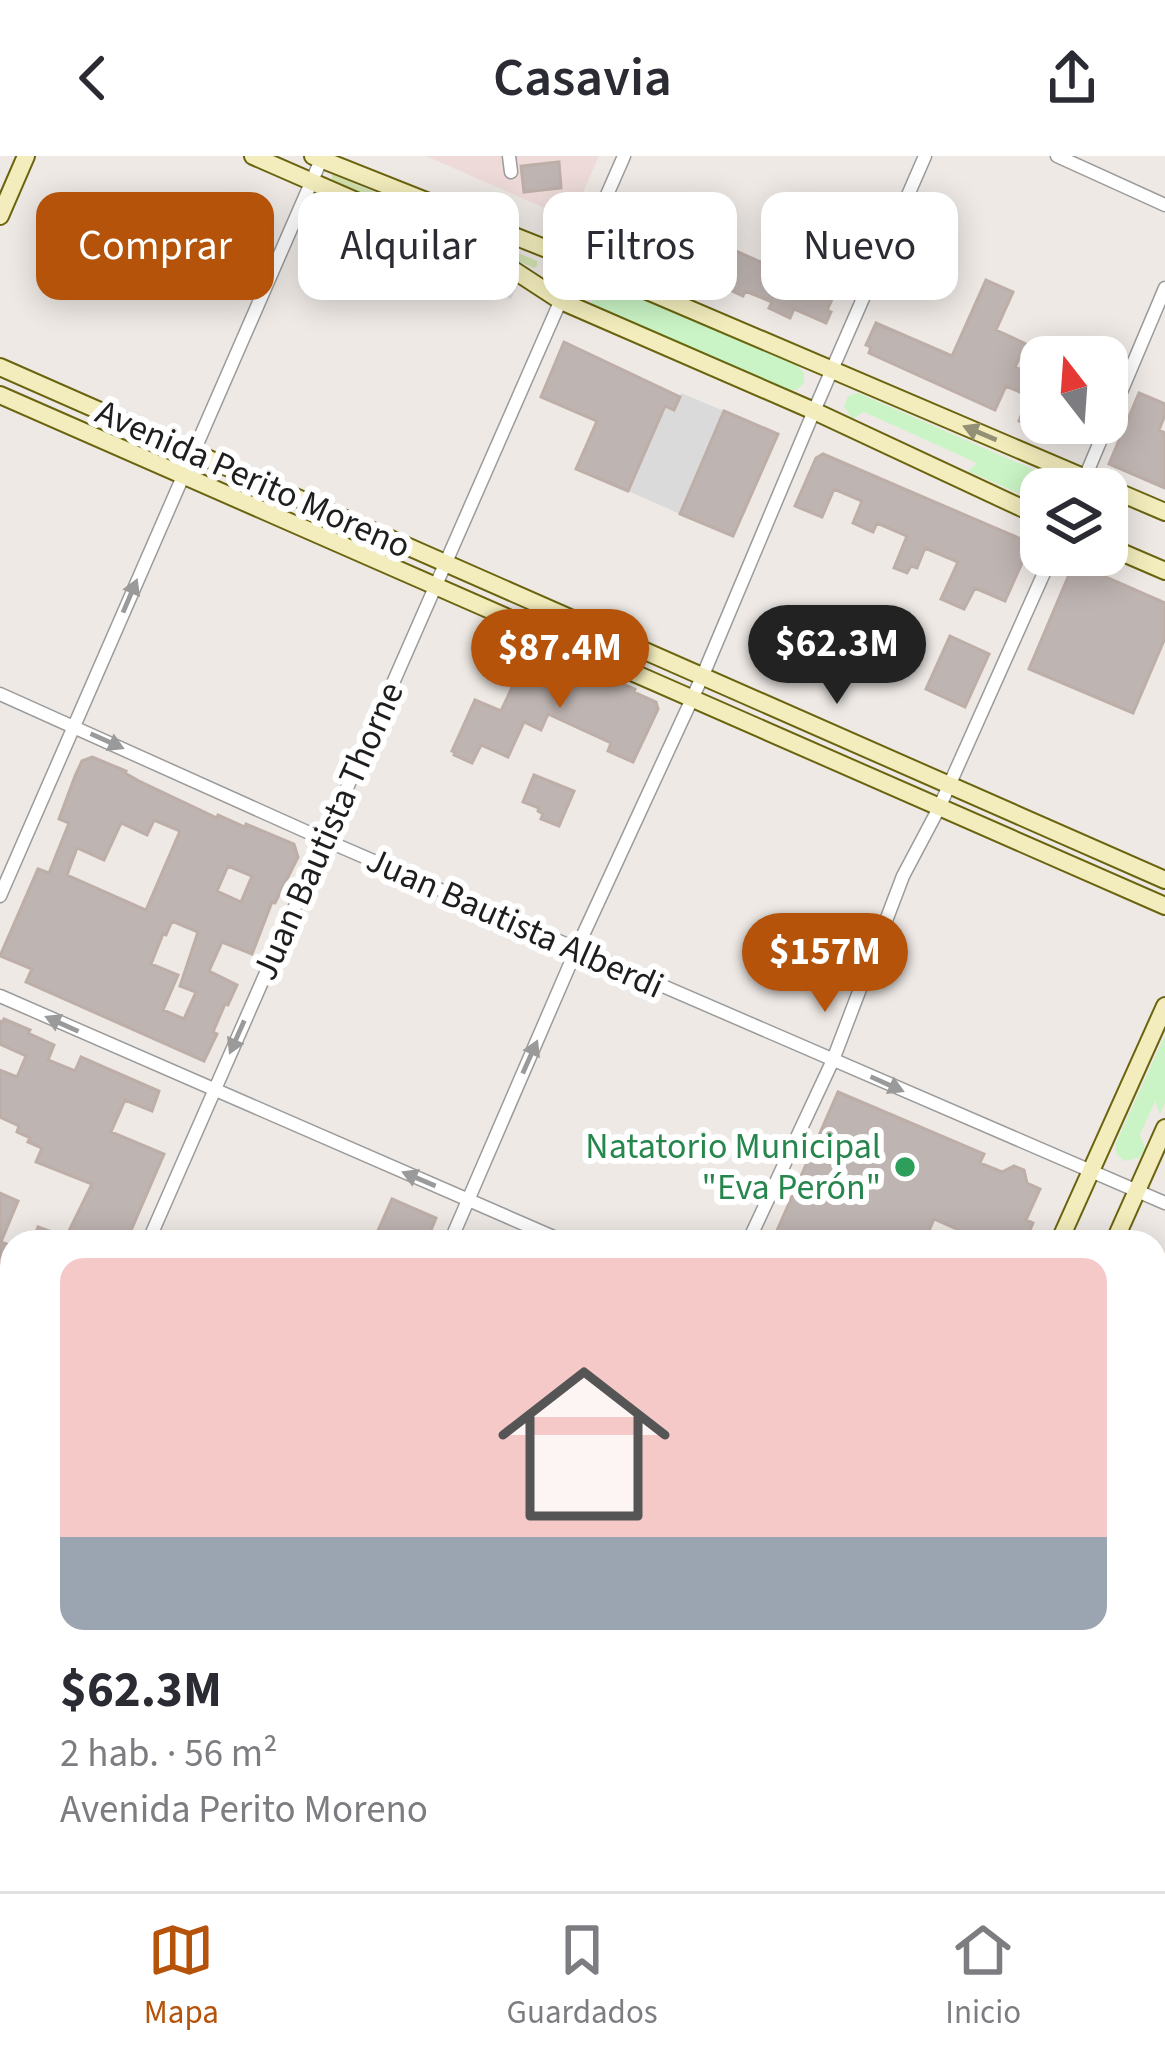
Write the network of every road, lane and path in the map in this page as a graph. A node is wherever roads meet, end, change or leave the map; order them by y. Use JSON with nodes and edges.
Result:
{"nodes":[{"id":1,"x":26,"y":156,"type":"edge"},
{"id":2,"x":254,"y":156,"type":"edge"},
{"id":3,"x":509,"y":156,"type":"edge"},
{"id":4,"x":624,"y":156,"type":"edge"},
{"id":5,"x":925,"y":156,"type":"edge"},
{"id":6,"x":1057,"y":156,"type":"edge"},
{"id":7,"x":317,"y":158,"type":"edge"},
{"id":8,"x":511,"y":172,"type":"dead end"},
{"id":9,"x":311,"y":182,"type":"junction"},
{"id":10,"x":608,"y":192,"type":"edge"},
{"id":11,"x":1165,"y":205,"type":"edge"},
{"id":12,"x":0,"y":216,"type":"edge"},
{"id":13,"x":543,"y":247,"type":"edge"},
{"id":14,"x":1165,"y":288,"type":"edge"},
{"id":15,"x":668,"y":300,"type":"edge"},
{"id":16,"x":561,"y":301,"type":"junction"},
{"id":17,"x":0,"y":367,"type":"edge"},
{"id":18,"x":832,"y":371,"type":"junction"},
{"id":19,"x":0,"y":395,"type":"edge"},
{"id":20,"x":814,"y":411,"type":"junction"},
{"id":21,"x":193,"y":453,"type":"junction"},
{"id":22,"x":1049,"y":468,"type":"edge"},
{"id":23,"x":1088,"y":468,"type":"edge"},
{"id":24,"x":182,"y":475,"type":"junction"},
{"id":25,"x":1128,"y":499,"type":"edge"},
{"id":26,"x":1020,"y":507,"type":"edge"},
{"id":27,"x":1165,"y":512,"type":"edge"},
{"id":28,"x":1128,"y":555,"type":"edge"},
{"id":29,"x":447,"y":563,"type":"junction"},
{"id":30,"x":1165,"y":571,"type":"edge"},
{"id":31,"x":1043,"y":576,"type":"edge"},
{"id":32,"x":437,"y":584,"type":"junction"},
{"id":33,"x":703,"y":675,"type":"junction"},
{"id":34,"x":0,"y":694,"type":"edge"},
{"id":35,"x":692,"y":699,"type":"junction"},
{"id":36,"x":74,"y":726,"type":"junction"},
{"id":37,"x":950,"y":786,"type":"junction"},
{"id":38,"x":939,"y":808,"type":"junction"},
{"id":39,"x":325,"y":841,"type":"junction"},
{"id":40,"x":1165,"y":880,"type":"edge"},
{"id":41,"x":0,"y":896,"type":"edge"},
{"id":42,"x":1165,"y":906,"type":"edge"},
{"id":43,"x":578,"y":948,"type":"junction"},
{"id":44,"x":0,"y":996,"type":"edge"},
{"id":45,"x":1165,"y":1006,"type":"edge"},
{"id":46,"x":833,"y":1060,"type":"junction"},
{"id":47,"x":213,"y":1090,"type":"junction"},
{"id":48,"x":1165,"y":1128,"type":"edge"},
{"id":49,"x":1090,"y":1172,"type":"junction"},
{"id":50,"x":1137,"y":1190,"type":"junction"},
{"id":51,"x":467,"y":1200,"type":"junction"},
{"id":52,"x":1165,"y":1203,"type":"edge"},
{"id":53,"x":153,"y":1230,"type":"edge"},
{"id":54,"x":455,"y":1230,"type":"edge"},
{"id":55,"x":537,"y":1230,"type":"edge"},
{"id":56,"x":754,"y":1230,"type":"edge"},
{"id":57,"x":1063,"y":1230,"type":"edge"},
{"id":58,"x":1119,"y":1230,"type":"edge"}],
"edges":[{"from":1,"to":12,"type":"street"},
{"from":2,"to":9,"type":"street"},
{"from":3,"to":8,"type":"street"},
{"from":4,"to":10,"type":"street","name":"Juan Bautista Thorne"},
{"from":5,"to":18,"type":"street"},
{"from":6,"to":11,"type":"street"},
{"from":7,"to":9,"type":"street"},
{"from":7,"to":13,"type":"street"},
{"from":9,"to":16,"type":"street"},
{"from":9,"to":21,"type":"street"},
{"from":14,"to":23,"type":"street"},
{"from":15,"to":18,"type":"street"},
{"from":16,"to":20,"type":"street"},
{"from":16,"to":29,"type":"street","name":"Juan Bautista Thorne"},
{"from":17,"to":21,"type":"street","name":"Avenida Perito Moreno"},
{"from":18,"to":20,"type":"street"},
{"from":22,"to":18,"type":"street","one_way":true},
{"from":19,"to":24,"type":"street","name":"Avenida Perito Moreno"},
{"from":20,"to":26,"type":"street"},
{"from":20,"to":33,"type":"street"},
{"from":21,"to":24,"type":"street"},
{"from":21,"to":29,"type":"street","name":"Avenida Perito Moreno"},
{"from":24,"to":32,"type":"street","name":"Avenida Perito Moreno"},
{"from":36,"to":24,"type":"street","one_way":true},
{"from":25,"to":27,"type":"street"},
{"from":28,"to":30,"type":"street"},
{"from":29,"to":32,"type":"street","name":"Juan Bautista Thorne"},
{"from":29,"to":33,"type":"street","name":"Avenida Perito Moreno"},
{"from":31,"to":37,"type":"street"},
{"from":32,"to":35,"type":"street","name":"Avenida Perito Moreno"},
{"from":32,"to":39,"type":"street","name":"Juan Bautista Thorne"},
{"from":33,"to":35,"type":"street"},
{"from":33,"to":37,"type":"street","name":"Avenida Perito Moreno"},
{"from":34,"to":36,"type":"street","name":"Juan Bautista Alberdi"},
{"from":35,"to":38,"type":"street","name":"Avenida Perito Moreno"},
{"from":35,"to":43,"type":"street"},
{"from":36,"to":39,"type":"street","name":"Juan Bautista Alberdi","one_way":true},
{"from":36,"to":41,"type":"street"},
{"from":37,"to":38,"type":"street"},
{"from":37,"to":40,"type":"street","name":"Avenida Perito Moreno"},
{"from":38,"to":42,"type":"street","name":"Avenida Perito Moreno"},
{"from":38,"to":46,"type":"street"},
{"from":39,"to":43,"type":"street","name":"Juan Bautista Alberdi"},
{"from":39,"to":47,"type":"street","name":"Juan Bautista Thorne","one_way":true},
{"from":43,"to":46,"type":"street","name":"Juan Bautista Alberdi"},
{"from":51,"to":43,"type":"street","one_way":true},
{"from":47,"to":44,"type":"street","one_way":true},
{"from":45,"to":49,"type":"street"},
{"from":46,"to":49,"type":"street","name":"Juan Bautista Alberdi","one_way":true},
{"from":46,"to":56,"type":"street"},
{"from":51,"to":47,"type":"street","one_way":true},
{"from":47,"to":53,"type":"street","name":"Juan Bautista Thorne"},
{"from":48,"to":50,"type":"street"},
{"from":49,"to":50,"type":"street","name":"Juan Bautista Alberdi"},
{"from":49,"to":57,"type":"street"},
{"from":50,"to":52,"type":"street","name":"Juan Bautista Alberdi"},
{"from":50,"to":58,"type":"street"},
{"from":51,"to":54,"type":"street"},
{"from":51,"to":55,"type":"street"}]}
